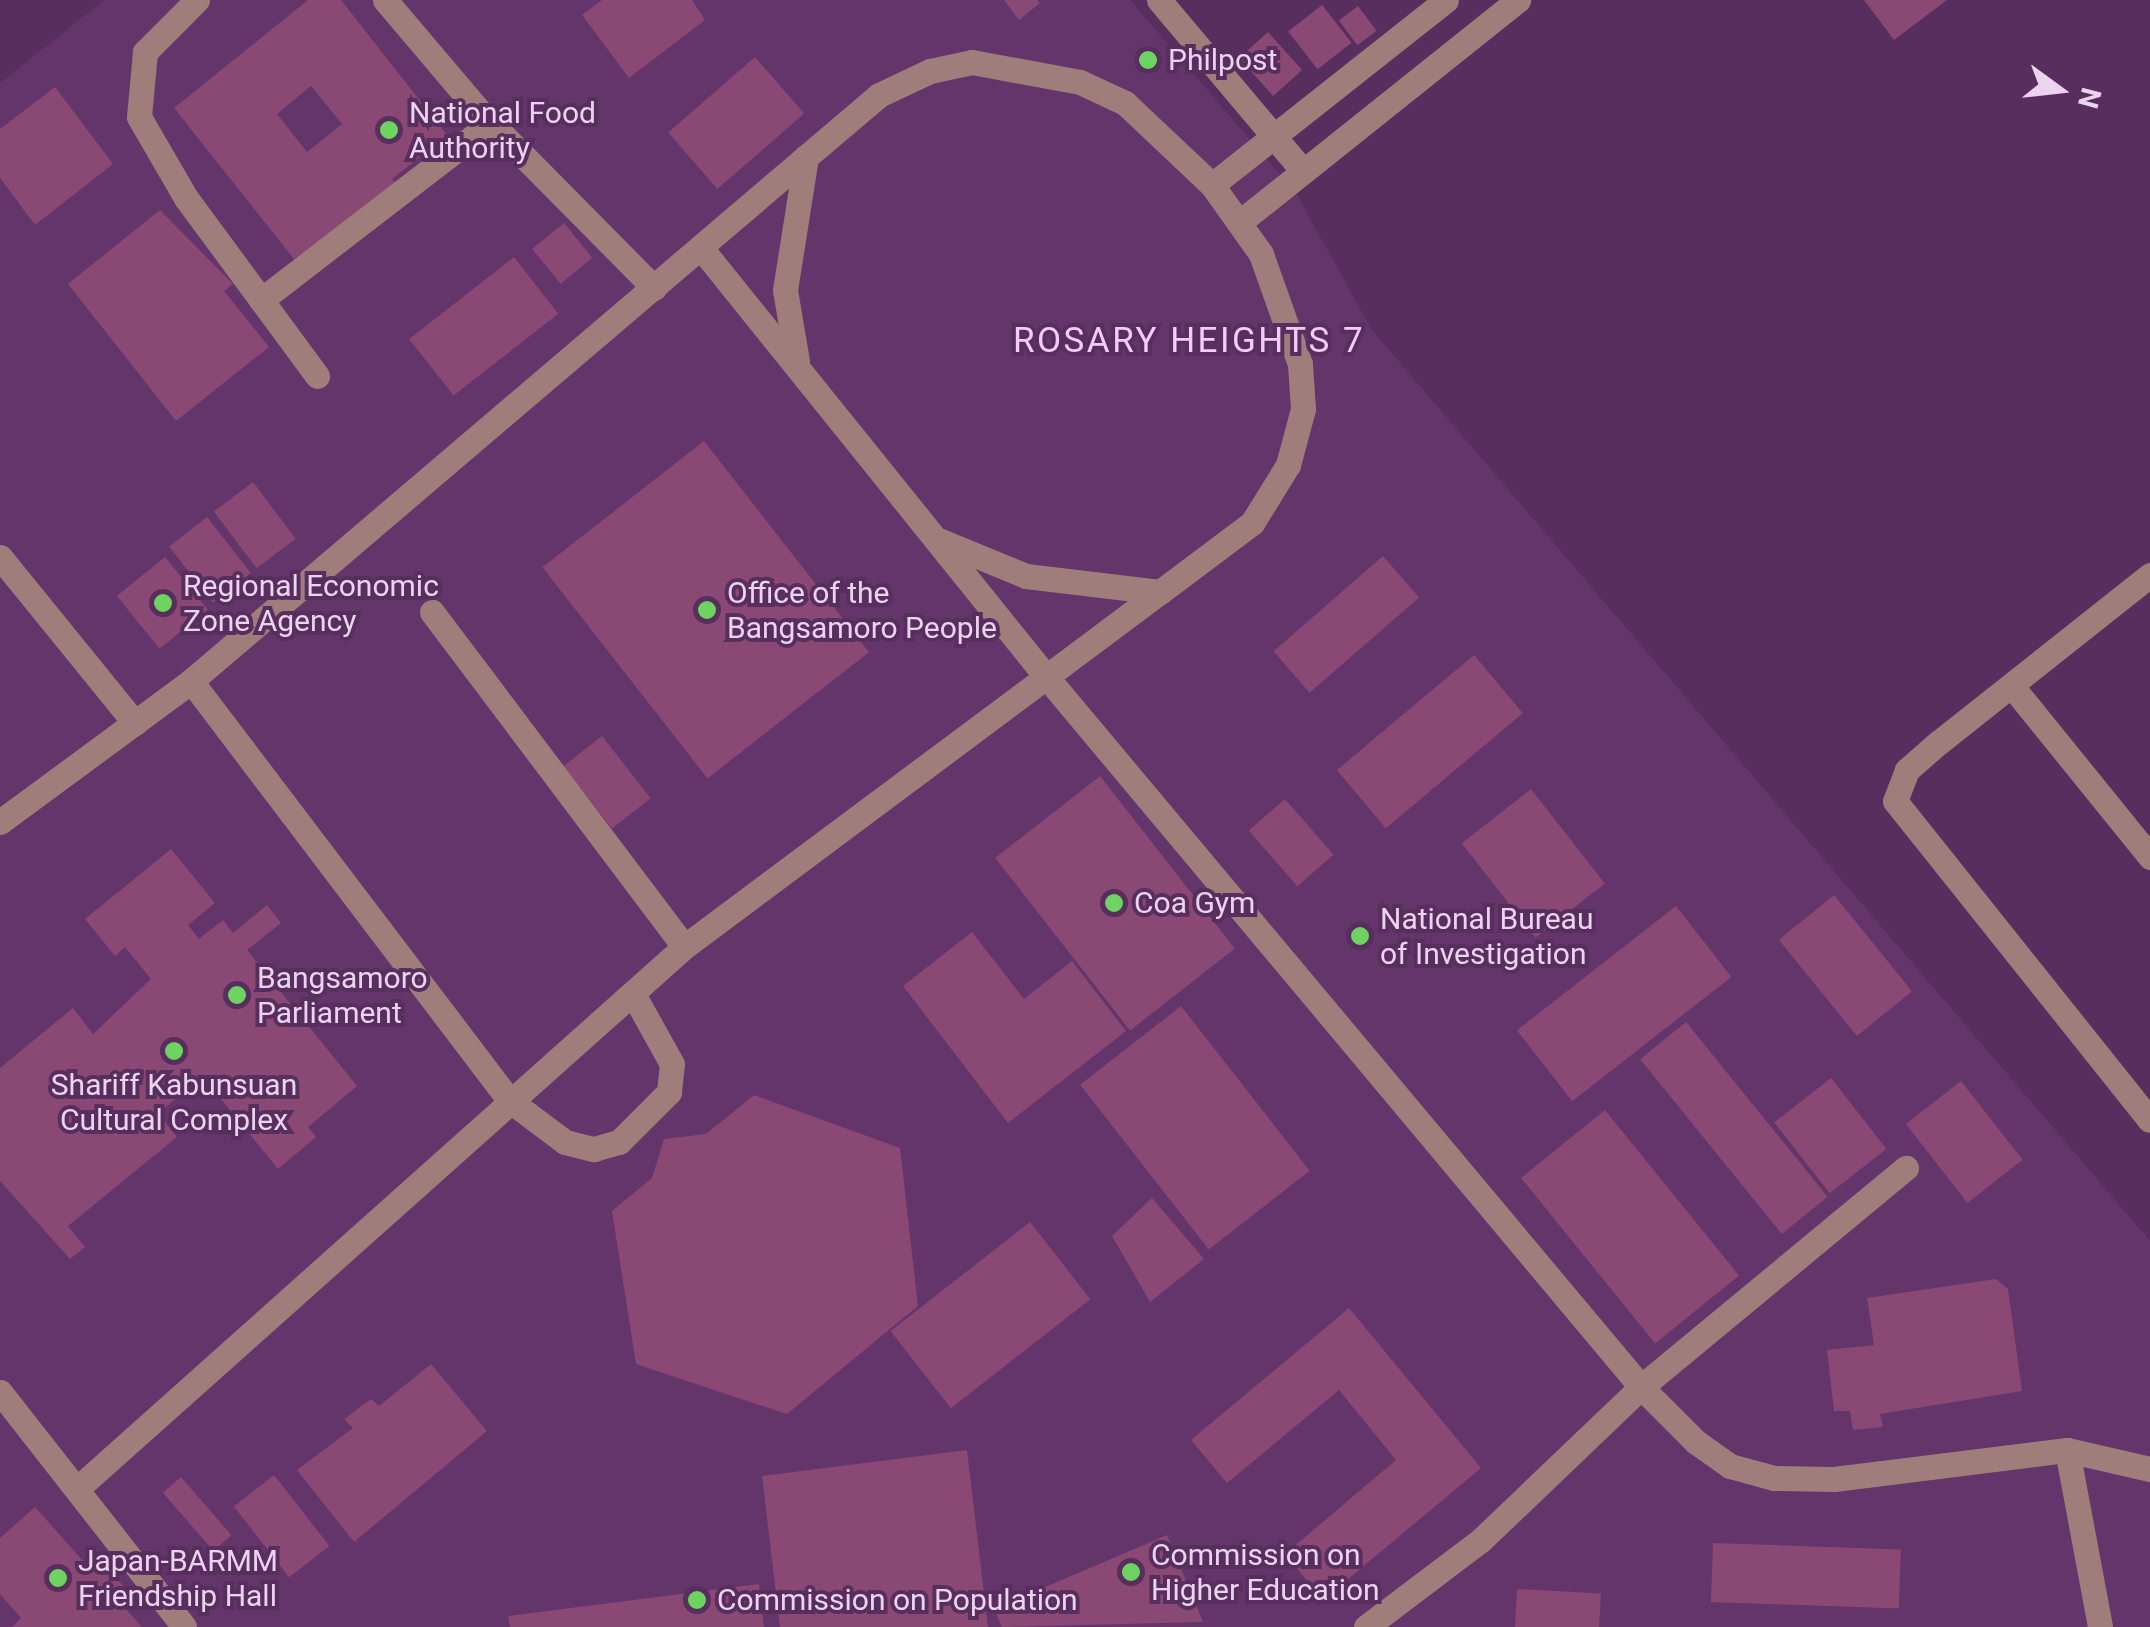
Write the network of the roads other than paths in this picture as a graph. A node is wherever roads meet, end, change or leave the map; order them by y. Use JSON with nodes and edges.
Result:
{"nodes":[{"id":1,"x":197,"y":0,"type":"edge"},
{"id":2,"x":384,"y":0,"type":"edge"},
{"id":3,"x":1159,"y":0,"type":"edge"},
{"id":4,"x":1446,"y":0,"type":"edge"},
{"id":5,"x":1518,"y":0,"type":"edge"},
{"id":6,"x":491,"y":123,"type":"junction"},
{"id":7,"x":1274,"y":137,"type":"junction"},
{"id":8,"x":806,"y":157,"type":"junction"},
{"id":9,"x":1299,"y":166,"type":"junction"},
{"id":10,"x":1212,"y":185,"type":"junction"},
{"id":11,"x":1240,"y":222,"type":"junction"},
{"id":12,"x":701,"y":248,"type":"junction"},
{"id":13,"x":654,"y":288,"type":"junction"},
{"id":14,"x":261,"y":300,"type":"junction"},
{"id":15,"x":797,"y":361,"type":"junction"},
{"id":16,"x":317,"y":376,"type":"dead end"},
{"id":17,"x":936,"y":538,"type":"junction"},
{"id":18,"x":0,"y":556,"type":"edge"},
{"id":19,"x":2145,"y":589,"type":"edge"},
{"id":20,"x":1160,"y":592,"type":"junction"},
{"id":21,"x":432,"y":612,"type":"dead end"},
{"id":22,"x":1044,"y":674,"type":"junction"},
{"id":23,"x":190,"y":681,"type":"junction"},
{"id":24,"x":2014,"y":690,"type":"junction"},
{"id":25,"x":135,"y":722,"type":"junction"},
{"id":26,"x":0,"y":822,"type":"edge"},
{"id":27,"x":2150,"y":857,"type":"edge"},
{"id":28,"x":684,"y":947,"type":"junction"},
{"id":29,"x":633,"y":994,"type":"junction"},
{"id":30,"x":509,"y":1100,"type":"junction"},
{"id":31,"x":2150,"y":1120,"type":"edge"},
{"id":32,"x":1906,"y":1168,"type":"dead end"},
{"id":33,"x":1640,"y":1387,"type":"junction"},
{"id":34,"x":0,"y":1392,"type":"edge"},
{"id":35,"x":2067,"y":1450,"type":"junction"},
{"id":36,"x":2150,"y":1469,"type":"edge"},
{"id":37,"x":79,"y":1487,"type":"junction"},
{"id":38,"x":184,"y":1627,"type":"edge"},
{"id":39,"x":1366,"y":1627,"type":"edge"},
{"id":40,"x":2100,"y":1627,"type":"edge"}],
"edges":[{"from":1,"to":14,"type":"street"},
{"from":2,"to":6,"type":"street"},
{"from":3,"to":7,"type":"street"},
{"from":4,"to":7,"type":"street"},
{"from":5,"to":9,"type":"street"},
{"from":6,"to":13,"type":"street"},
{"from":6,"to":14,"type":"street"},
{"from":7,"to":9,"type":"street"},
{"from":7,"to":10,"type":"street"},
{"from":8,"to":10,"type":"street"},
{"from":8,"to":12,"type":"street"},
{"from":8,"to":15,"type":"street"},
{"from":9,"to":11,"type":"street"},
{"from":10,"to":11,"type":"street"},
{"from":11,"to":20,"type":"street"},
{"from":12,"to":13,"type":"street"},
{"from":12,"to":15,"type":"street"},
{"from":13,"to":23,"type":"street"},
{"from":14,"to":16,"type":"street"},
{"from":15,"to":17,"type":"street"},
{"from":17,"to":20,"type":"street"},
{"from":17,"to":22,"type":"street"},
{"from":18,"to":25,"type":"street"},
{"from":19,"to":24,"type":"street"},
{"from":20,"to":22,"type":"street"},
{"from":21,"to":28,"type":"street"},
{"from":22,"to":28,"type":"street"},
{"from":22,"to":33,"type":"street"},
{"from":23,"to":25,"type":"street"},
{"from":23,"to":30,"type":"street"},
{"from":24,"to":27,"type":"street"},
{"from":24,"to":31,"type":"street"},
{"from":25,"to":26,"type":"street"},
{"from":28,"to":29,"type":"street"},
{"from":29,"to":30,"type":"street"},
{"from":29,"to":30,"type":"street"},
{"from":30,"to":37,"type":"street"},
{"from":32,"to":33,"type":"street"},
{"from":33,"to":35,"type":"street"},
{"from":33,"to":39,"type":"street"},
{"from":34,"to":37,"type":"street"},
{"from":35,"to":36,"type":"street"},
{"from":35,"to":40,"type":"street"},
{"from":37,"to":38,"type":"street"}]}
